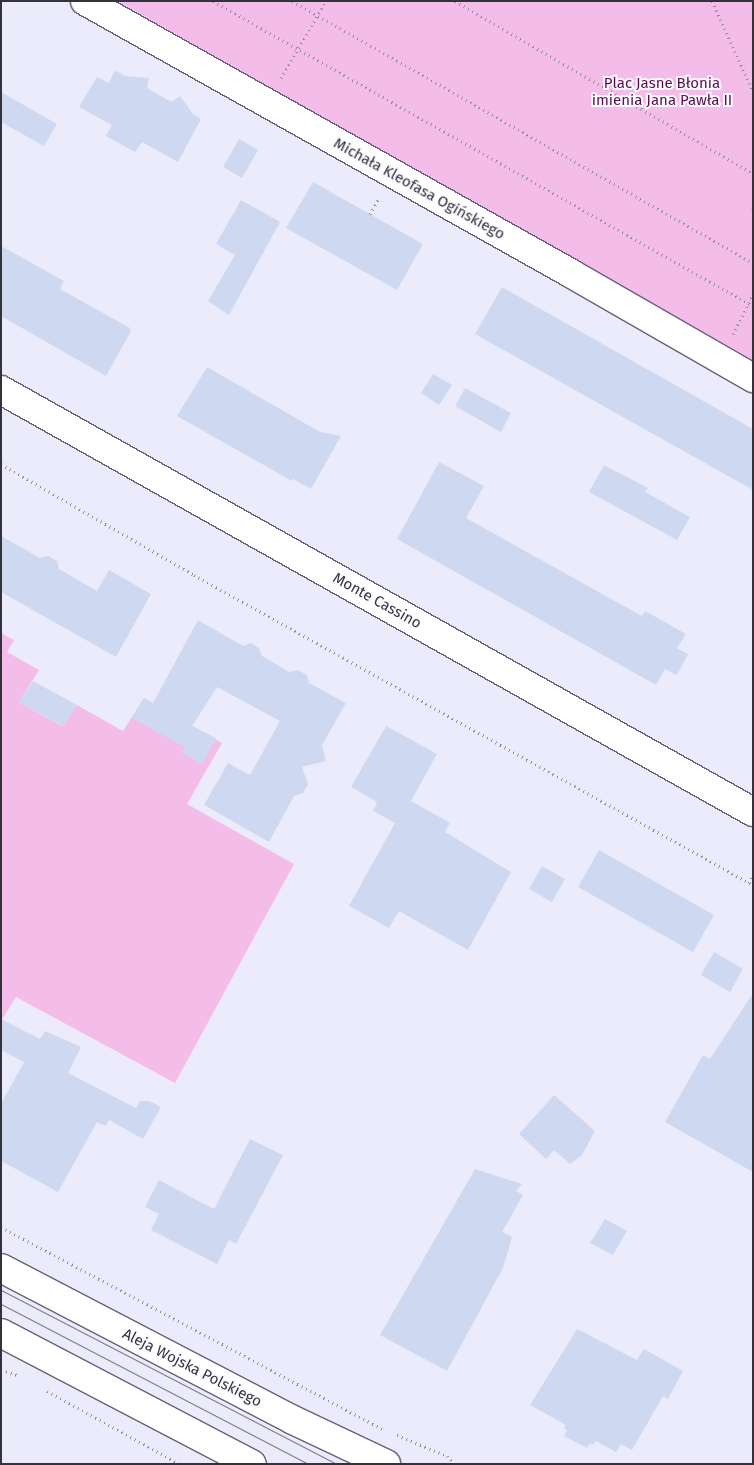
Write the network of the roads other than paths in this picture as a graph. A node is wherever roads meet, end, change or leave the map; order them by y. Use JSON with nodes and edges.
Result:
{"nodes":[{"id":1,"x":85,"y":1,"type":"edge"},
{"id":2,"x":753,"y":378,"type":"edge"},
{"id":3,"x":1,"y":390,"type":"edge"},
{"id":4,"x":753,"y":812,"type":"edge"},
{"id":5,"x":1,"y":1268,"type":"edge"},
{"id":6,"x":1,"y":1332,"type":"edge"},
{"id":7,"x":252,"y":1464,"type":"edge"},
{"id":8,"x":386,"y":1464,"type":"edge"}],
"edges":[{"from":1,"to":2,"type":"street","name":"Michała Kleofasa Ogińskiego"},
{"from":3,"to":4,"type":"street","name":"Monte Cassino"},
{"from":5,"to":8,"type":"street","name":"Aleja Wojska Polskiego"},
{"from":6,"to":7,"type":"street"}]}
